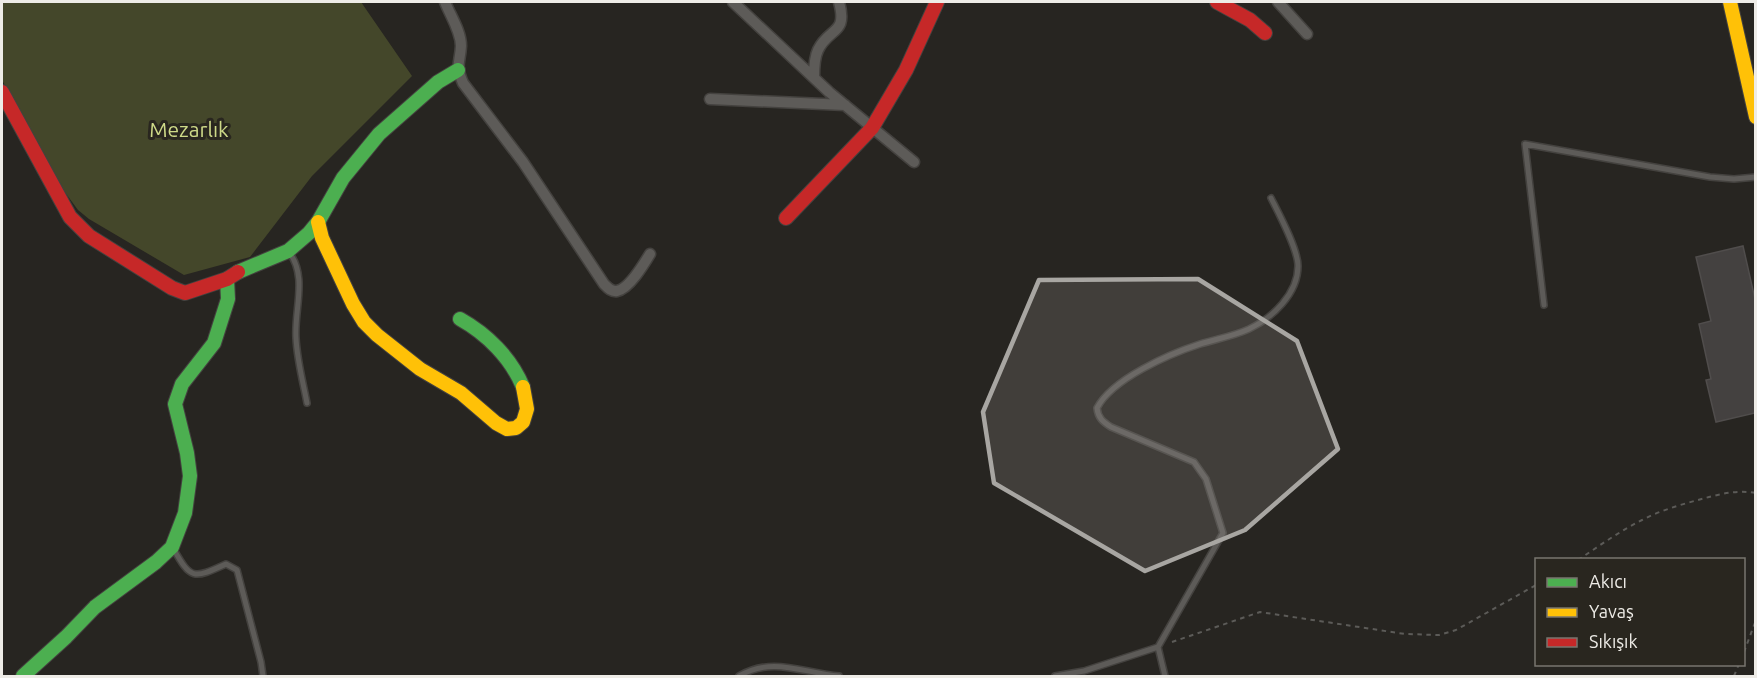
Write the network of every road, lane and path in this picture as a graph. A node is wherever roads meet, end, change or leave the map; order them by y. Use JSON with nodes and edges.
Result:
{"nodes":[{"id":1,"x":444,"y":2,"type":"edge"},
{"id":2,"x":733,"y":2,"type":"edge"},
{"id":3,"x":839,"y":2,"type":"edge"},
{"id":4,"x":937,"y":2,"type":"edge"},
{"id":5,"x":1217,"y":2,"type":"edge"},
{"id":6,"x":1278,"y":2,"type":"edge"},
{"id":7,"x":1730,"y":2,"type":"edge"},
{"id":8,"x":1265,"y":33,"type":"dead end"},
{"id":9,"x":1307,"y":34,"type":"dead end"},
{"id":10,"x":458,"y":70,"type":"junction"},
{"id":11,"x":814,"y":78,"type":"junction"},
{"id":12,"x":2,"y":92,"type":"edge"},
{"id":13,"x":710,"y":99,"type":"dead end"},
{"id":14,"x":846,"y":105,"type":"junction"},
{"id":15,"x":1755,"y":117,"type":"edge"},
{"id":16,"x":872,"y":128,"type":"junction"},
{"id":17,"x":914,"y":162,"type":"dead end"},
{"id":18,"x":1755,"y":177,"type":"edge"},
{"id":19,"x":1271,"y":198,"type":"dead end"},
{"id":20,"x":786,"y":218,"type":"dead end"},
{"id":21,"x":318,"y":222,"type":"junction"},
{"id":22,"x":288,"y":251,"type":"junction"},
{"id":23,"x":650,"y":254,"type":"dead end"},
{"id":24,"x":227,"y":279,"type":"junction"},
{"id":25,"x":1544,"y":305,"type":"dead end"},
{"id":26,"x":460,"y":319,"type":"dead end"},
{"id":27,"x":307,"y":403,"type":"dead end"},
{"id":28,"x":1755,"y":493,"type":"edge"},
{"id":29,"x":172,"y":547,"type":"junction"},
{"id":30,"x":1581,"y":558,"type":"edge"},
{"id":31,"x":1535,"y":586,"type":"edge"},
{"id":32,"x":1755,"y":620,"type":"edge"},
{"id":33,"x":1158,"y":647,"type":"junction"},
{"id":34,"x":1745,"y":647,"type":"edge"},
{"id":35,"x":23,"y":676,"type":"edge"},
{"id":36,"x":263,"y":676,"type":"edge"},
{"id":37,"x":739,"y":676,"type":"edge"},
{"id":38,"x":838,"y":676,"type":"edge"},
{"id":39,"x":1055,"y":676,"type":"edge"},
{"id":40,"x":1164,"y":676,"type":"edge"}],
"edges":[{"from":1,"to":10,"type":"street"},
{"from":2,"to":11,"type":"street"},
{"from":3,"to":11,"type":"street"},
{"from":4,"to":16,"type":"street"},
{"from":5,"to":8,"type":"street"},
{"from":6,"to":9,"type":"street"},
{"from":7,"to":15,"type":"street"},
{"from":10,"to":21,"type":"street"},
{"from":10,"to":23,"type":"street"},
{"from":11,"to":14,"type":"street"},
{"from":12,"to":24,"type":"street"},
{"from":13,"to":14,"type":"street"},
{"from":14,"to":16,"type":"street"},
{"from":16,"to":17,"type":"street"},
{"from":16,"to":20,"type":"street"},
{"from":18,"to":25,"type":"lane"},
{"from":19,"to":33,"type":"lane"},
{"from":21,"to":22,"type":"street"},
{"from":21,"to":26,"type":"street"},
{"from":22,"to":24,"type":"street"},
{"from":22,"to":27,"type":"lane"},
{"from":24,"to":29,"type":"street"},
{"from":28,"to":30,"type":"path"},
{"from":29,"to":35,"type":"street"},
{"from":29,"to":36,"type":"lane"},
{"from":31,"to":33,"type":"path"},
{"from":32,"to":34,"type":"path"},
{"from":33,"to":39,"type":"lane"},
{"from":33,"to":40,"type":"lane"},
{"from":37,"to":38,"type":"lane"}]}
